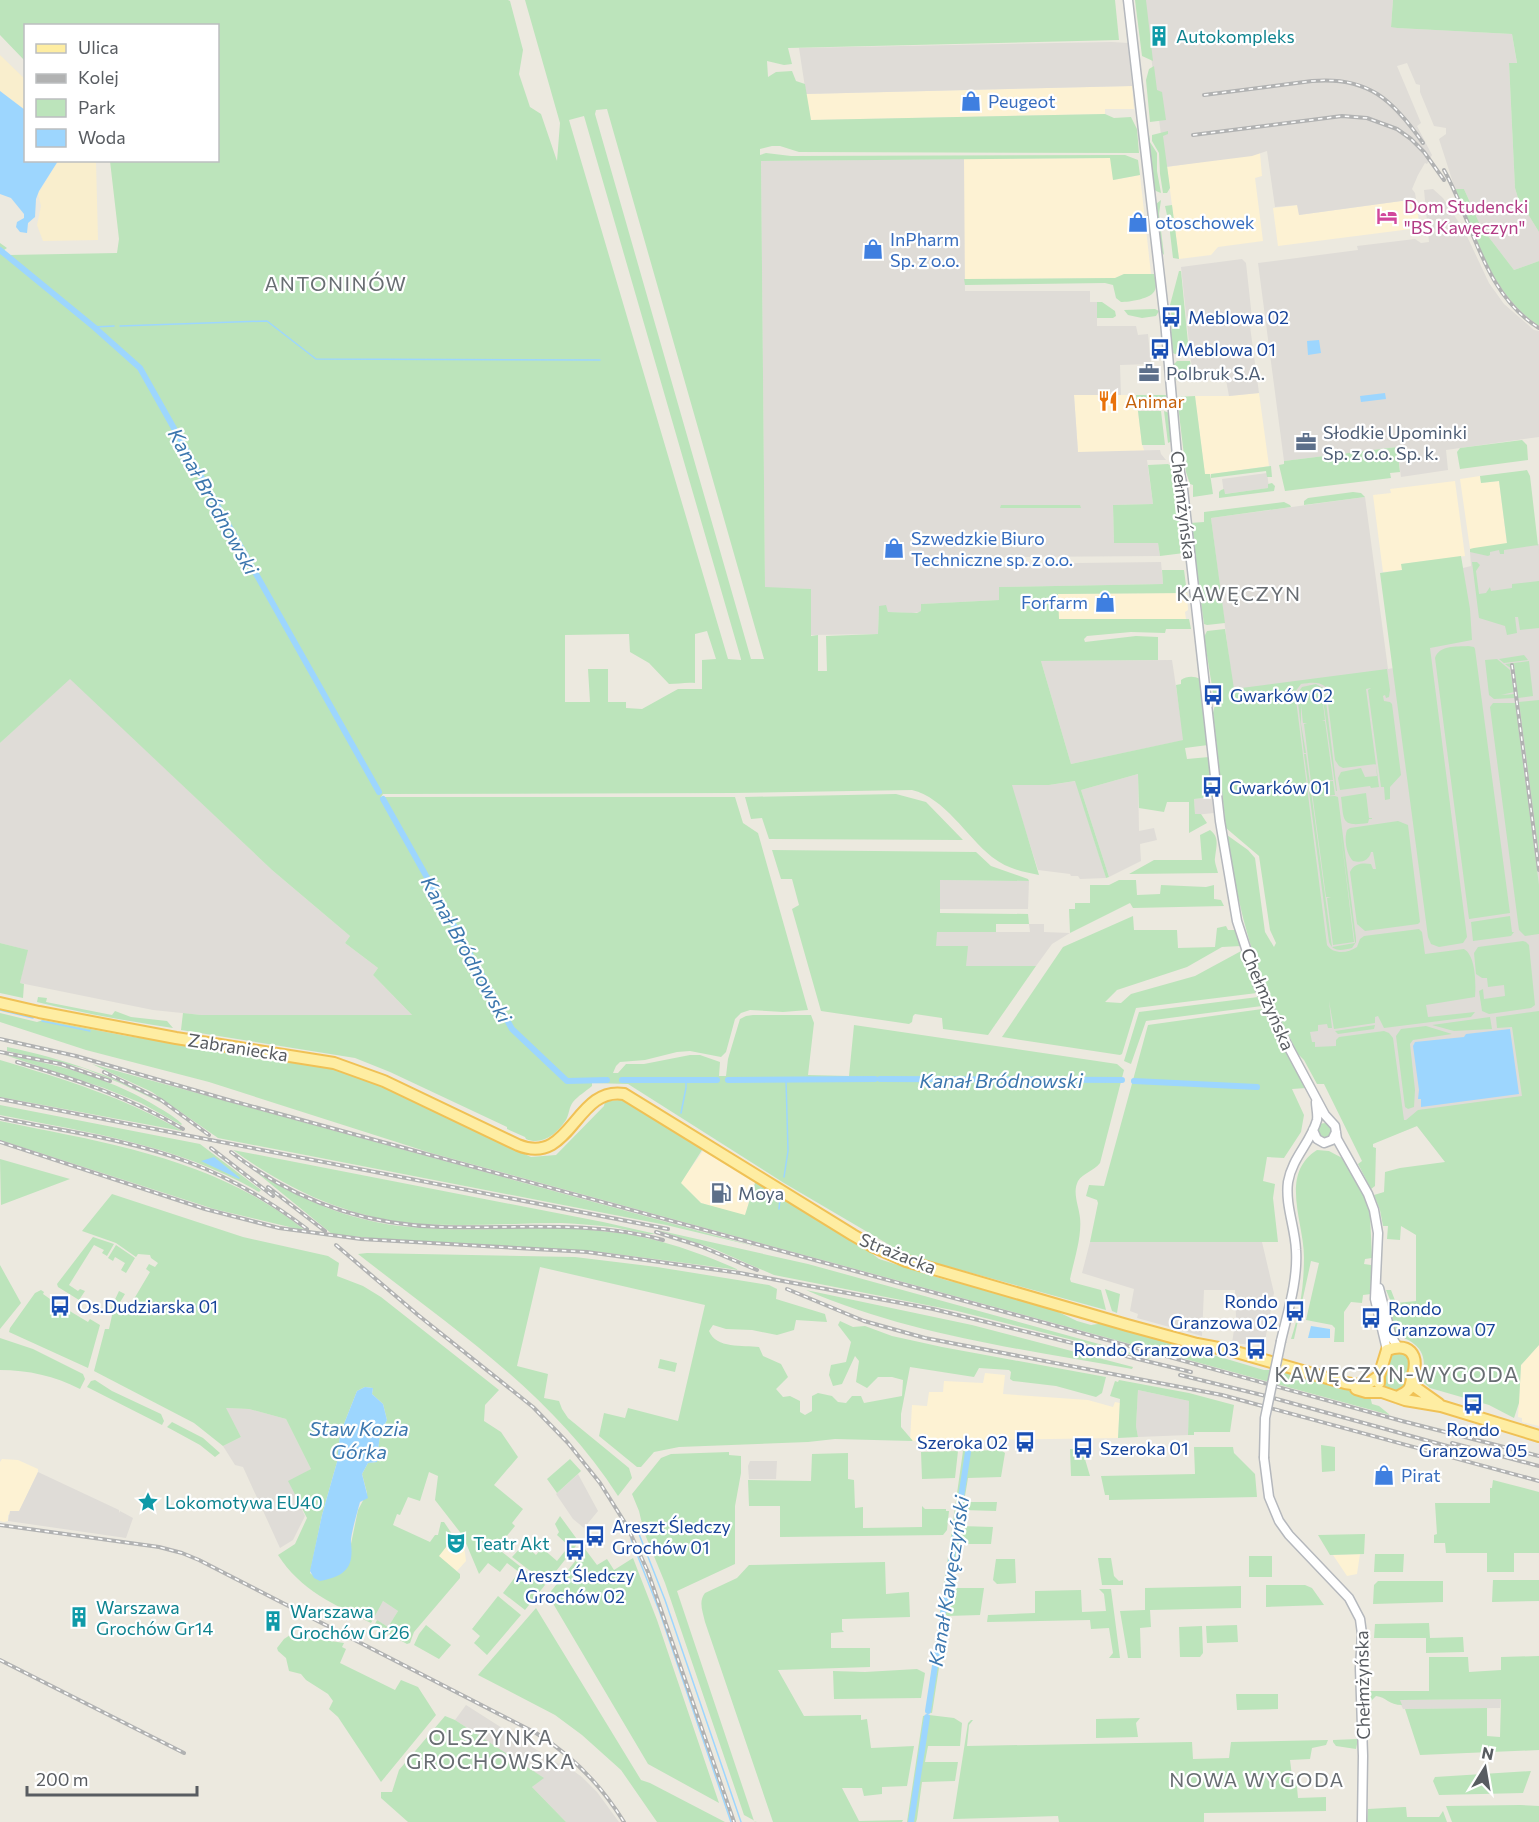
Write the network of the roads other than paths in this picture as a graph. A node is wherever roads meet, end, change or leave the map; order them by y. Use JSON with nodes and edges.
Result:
{"nodes":[{"id":1,"x":1128,"y":0,"type":"edge"},
{"id":2,"x":0,"y":1003,"type":"edge"},
{"id":3,"x":1316,"y":1100,"type":"junction"},
{"id":4,"x":467,"y":1121,"type":"joint"},
{"id":5,"x":1332,"y":1122,"type":"junction"},
{"id":6,"x":1314,"y":1127,"type":"junction"},
{"id":7,"x":1336,"y":1132,"type":"junction"},
{"id":8,"x":1324,"y":1142,"type":"junction"},
{"id":9,"x":1299,"y":1156,"type":"junction"},
{"id":10,"x":1348,"y":1158,"type":"junction"},
{"id":11,"x":1393,"y":1348,"type":"junction"},
{"id":12,"x":1378,"y":1376,"type":"junction"},
{"id":13,"x":1345,"y":1383,"type":"junction"},
{"id":14,"x":1412,"y":1383,"type":"junction"},
{"id":15,"x":1382,"y":1392,"type":"junction"},
{"id":16,"x":1397,"y":1397,"type":"junction"},
{"id":17,"x":1442,"y":1406,"type":"junction"},
{"id":18,"x":1539,"y":1436,"type":"edge"},
{"id":19,"x":1362,"y":1822,"type":"edge"}],
"edges":[{"from":1,"to":3,"type":"street","name":"Chełmżyńska"},
{"from":2,"to":4,"type":"main road","name":"Zabraniecka"},
{"from":3,"to":5,"type":"street","name":"Chełmżyńska"},
{"from":3,"to":6,"type":"street","name":"Chełmżyńska"},
{"from":4,"to":13,"type":"main road","name":"Strażacka"},
{"from":5,"to":6,"type":"street"},
{"from":5,"to":7,"type":"street"},
{"from":6,"to":8,"type":"street"},
{"from":6,"to":9,"type":"street","name":"Chełmżyńska"},
{"from":7,"to":8,"type":"street"},
{"from":7,"to":10,"type":"street"},
{"from":8,"to":9,"type":"street"},
{"from":8,"to":10,"type":"street"},
{"from":9,"to":19,"type":"street","name":"Chełmżyńska","bridge":true},
{"from":10,"to":11,"type":"street"},
{"from":11,"to":12,"type":"main road"},
{"from":11,"to":14,"type":"main road"},
{"from":12,"to":13,"type":"main road","name":"Strażacka"},
{"from":12,"to":15,"type":"main road"},
{"from":13,"to":15,"type":"main road","name":"Strażacka"},
{"from":14,"to":16,"type":"main road"},
{"from":14,"to":17,"type":"main road"},
{"from":15,"to":16,"type":"main road"},
{"from":16,"to":17,"type":"main road"},
{"from":17,"to":18,"type":"main road"}]}
